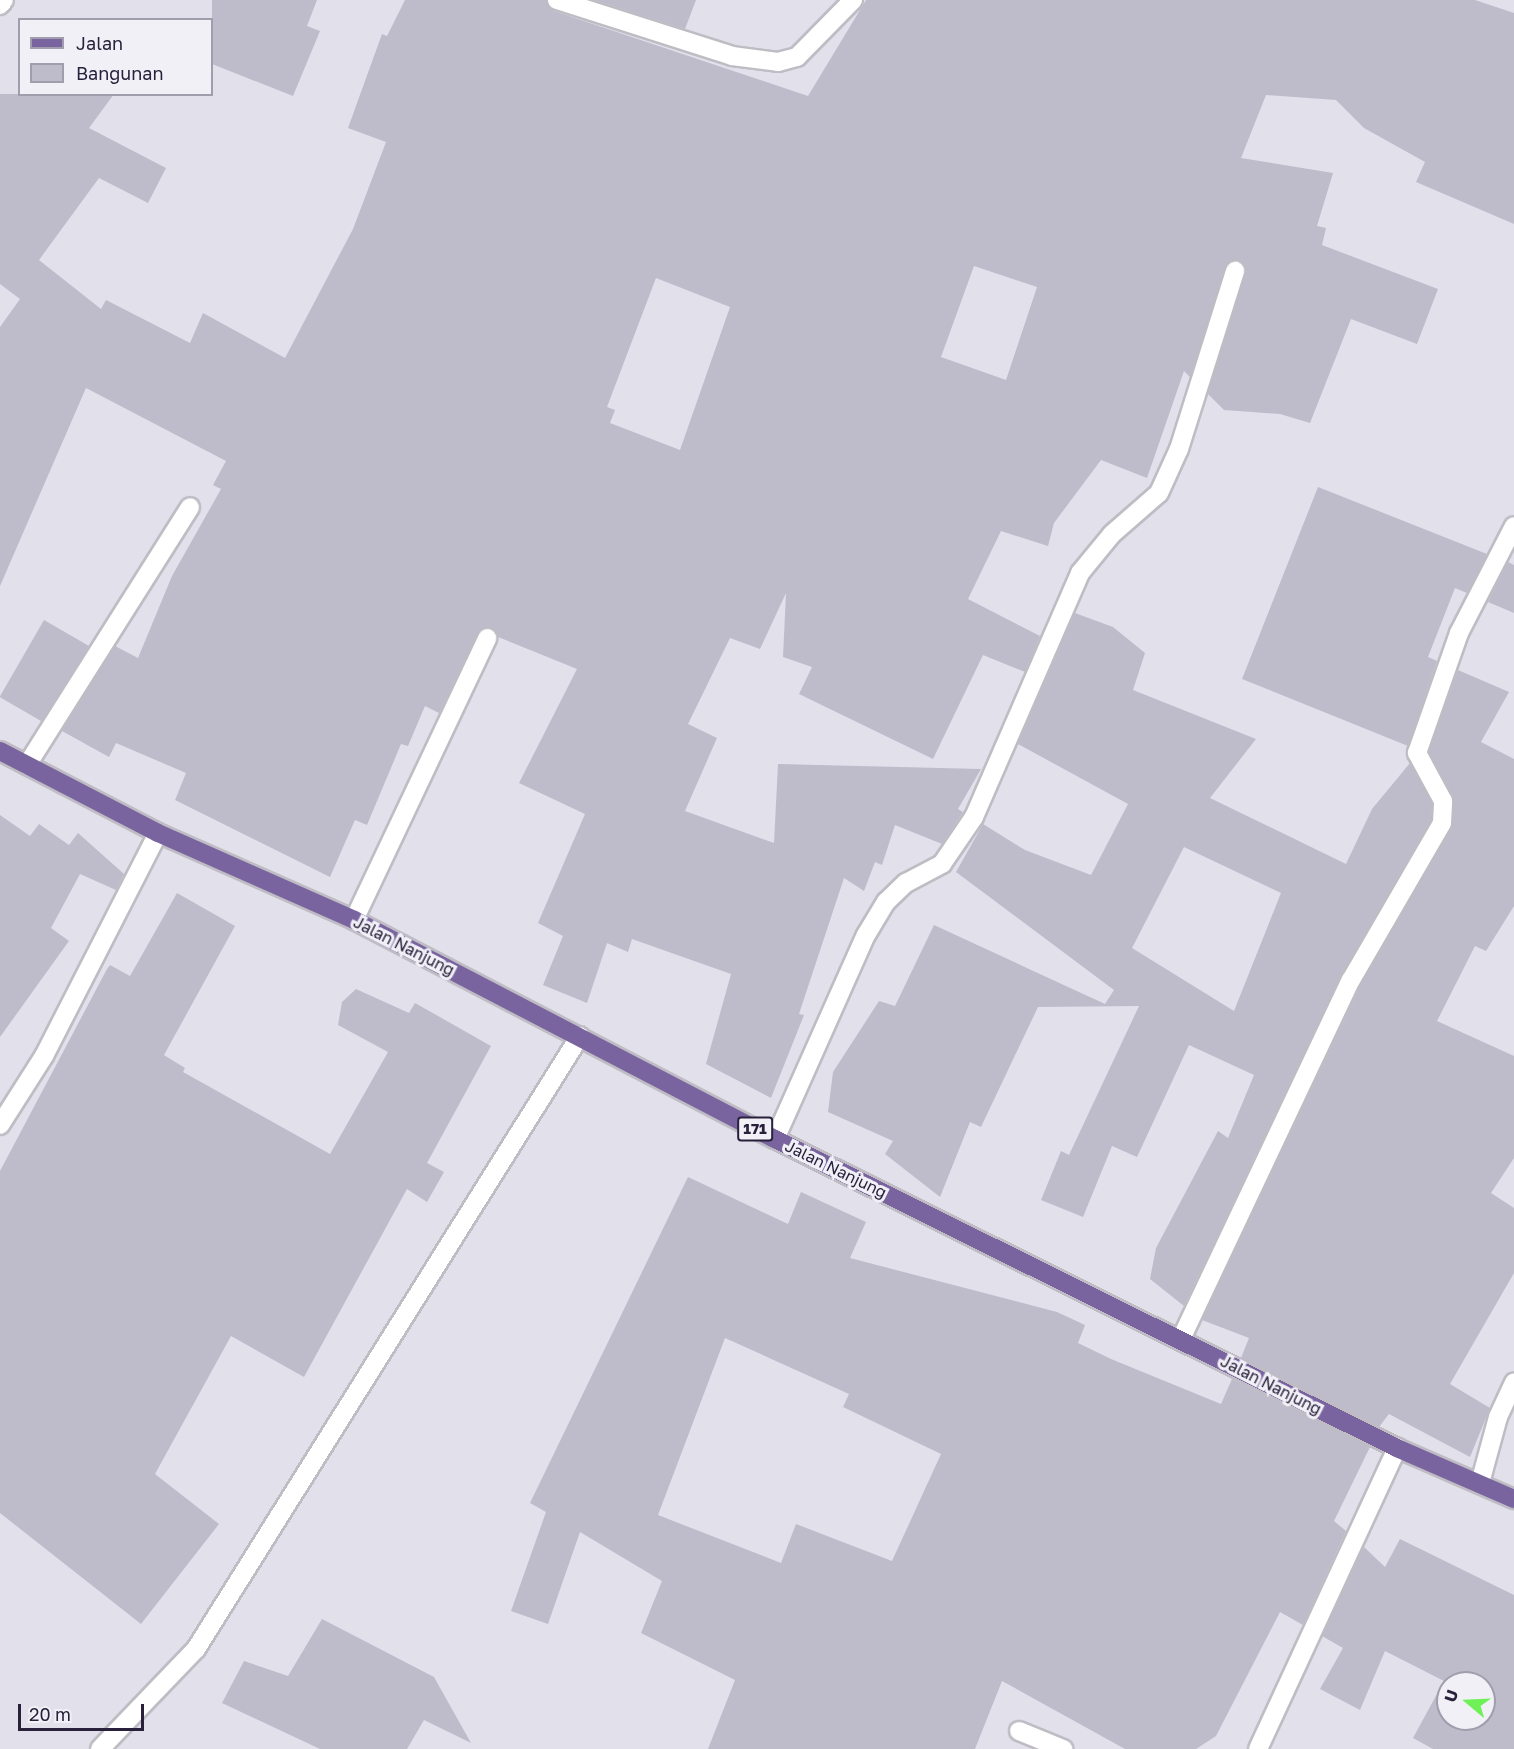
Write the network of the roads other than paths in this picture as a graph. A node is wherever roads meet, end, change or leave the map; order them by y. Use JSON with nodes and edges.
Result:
{"nodes":[{"id":1,"x":4,"y":0,"type":"edge"},
{"id":2,"x":557,"y":0,"type":"edge"},
{"id":3,"x":853,"y":0,"type":"edge"},
{"id":4,"x":0,"y":5,"type":"edge"},
{"id":5,"x":1235,"y":271,"type":"dead end"},
{"id":6,"x":190,"y":507,"type":"dead end"},
{"id":7,"x":1514,"y":526,"type":"edge"},
{"id":8,"x":487,"y":638,"type":"dead end"},
{"id":9,"x":0,"y":751,"type":"edge"},
{"id":10,"x":27,"y":765,"type":"junction"},
{"id":11,"x":158,"y":833,"type":"junction"},
{"id":12,"x":354,"y":920,"type":"junction"},
{"id":13,"x":580,"y":1036,"type":"junction"},
{"id":14,"x":0,"y":1125,"type":"edge"},
{"id":15,"x":775,"y":1139,"type":"junction"},
{"id":16,"x":1181,"y":1339,"type":"junction"},
{"id":17,"x":1514,"y":1382,"type":"edge"},
{"id":18,"x":1397,"y":1448,"type":"junction"},
{"id":19,"x":1480,"y":1483,"type":"junction"},
{"id":20,"x":1514,"y":1499,"type":"edge"},
{"id":21,"x":1019,"y":1731,"type":"dead end"},
{"id":22,"x":99,"y":1749,"type":"edge"},
{"id":23,"x":1063,"y":1749,"type":"edge"},
{"id":24,"x":1258,"y":1749,"type":"edge"}],
"edges":[{"from":1,"to":4,"type":"street"},
{"from":2,"to":3,"type":"street"},
{"from":5,"to":15,"type":"street"},
{"from":6,"to":10,"type":"street"},
{"from":7,"to":16,"type":"street"},
{"from":8,"to":12,"type":"street"},
{"from":9,"to":10,"type":"main road","name":"Jalan Nanjung","number":"171"},
{"from":10,"to":11,"type":"main road","name":"Jalan Nanjung","number":"171"},
{"from":11,"to":12,"type":"main road","name":"Jalan Nanjung","number":"171"},
{"from":11,"to":14,"type":"street"},
{"from":12,"to":13,"type":"main road","name":"Jalan Nanjung","number":"171"},
{"from":13,"to":15,"type":"main road","name":"Jalan Nanjung","number":"171"},
{"from":13,"to":22,"type":"street"},
{"from":15,"to":16,"type":"main road","name":"Jalan Nanjung","number":"171"},
{"from":16,"to":18,"type":"main road","name":"Jalan Nanjung","number":"171"},
{"from":17,"to":19,"type":"street"},
{"from":18,"to":19,"type":"main road","name":"Jalan Nanjung","number":"171"},
{"from":18,"to":24,"type":"street"},
{"from":19,"to":20,"type":"main road","name":"Jalan Nanjung","number":"171"},
{"from":21,"to":23,"type":"street"}]}
